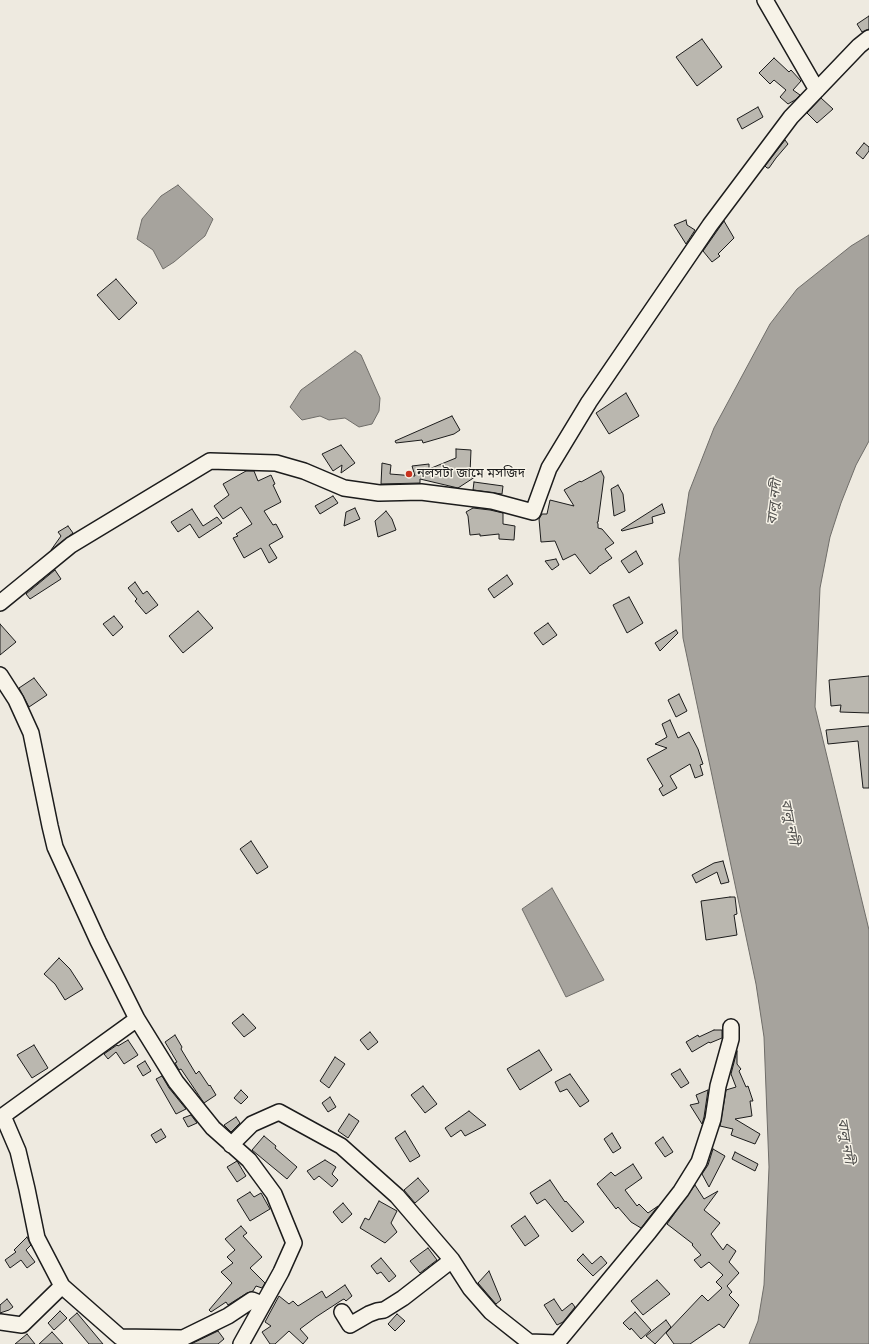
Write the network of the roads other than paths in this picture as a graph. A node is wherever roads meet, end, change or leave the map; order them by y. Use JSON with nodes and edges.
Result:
{"nodes":[{"id":1,"x":765,"y":0,"type":"edge"},
{"id":2,"x":869,"y":38,"type":"edge"},
{"id":3,"x":817,"y":90,"type":"junction"},
{"id":4,"x":0,"y":603,"type":"edge"},
{"id":5,"x":0,"y":675,"type":"edge"},
{"id":6,"x":137,"y":1019,"type":"junction"},
{"id":7,"x":731,"y":1027,"type":"dead end"},
{"id":8,"x":1,"y":1117,"type":"edge"},
{"id":9,"x":231,"y":1145,"type":"junction"},
{"id":10,"x":452,"y":1260,"type":"junction"},
{"id":11,"x":62,"y":1286,"type":"junction"},
{"id":12,"x":262,"y":1304,"type":"junction"},
{"id":13,"x":342,"y":1312,"type":"dead end"},
{"id":14,"x":0,"y":1322,"type":"edge"},
{"id":15,"x":241,"y":1344,"type":"edge"}],
"edges":[{"from":1,"to":3,"type":"street"},
{"from":2,"to":3,"type":"street"},
{"from":3,"to":4,"type":"street"},
{"from":5,"to":6,"type":"street"},
{"from":6,"to":8,"type":"street"},
{"from":6,"to":9,"type":"street"},
{"from":7,"to":10,"type":"street"},
{"from":8,"to":11,"type":"street"},
{"from":9,"to":10,"type":"street"},
{"from":9,"to":12,"type":"street"},
{"from":10,"to":13,"type":"street"},
{"from":11,"to":12,"type":"street"},
{"from":11,"to":14,"type":"street"},
{"from":12,"to":15,"type":"street"}]}
